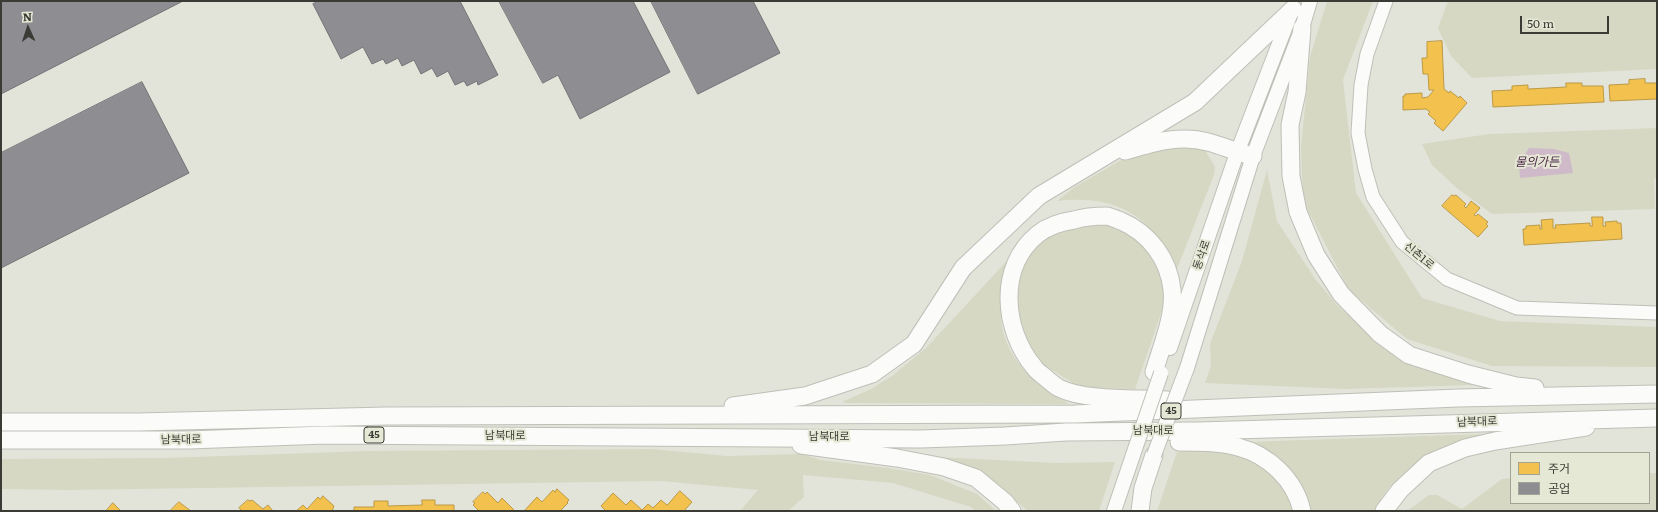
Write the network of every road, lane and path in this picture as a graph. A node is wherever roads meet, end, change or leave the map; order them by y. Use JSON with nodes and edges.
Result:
{"nodes":[{"id":1,"x":1310,"y":1,"type":"edge"},
{"id":2,"x":1386,"y":1,"type":"edge"},
{"id":3,"x":1294,"y":5,"type":"edge"},
{"id":4,"x":1302,"y":28,"type":"junction"},
{"id":5,"x":1245,"y":154,"type":"junction"},
{"id":6,"x":1100,"y":159,"type":"junction"},
{"id":7,"x":1657,"y":313,"type":"edge"},
{"id":8,"x":1158,"y":372,"type":"junction"},
{"id":9,"x":1657,"y":394,"type":"edge"},
{"id":10,"x":1597,"y":395,"type":"junction"},
{"id":11,"x":1269,"y":406,"type":"junction"},
{"id":12,"x":685,"y":414,"type":"junction"},
{"id":13,"x":1608,"y":418,"type":"junction"},
{"id":14,"x":1657,"y":418,"type":"edge"},
{"id":15,"x":1,"y":422,"type":"edge"},
{"id":16,"x":1005,"y":436,"type":"junction"},
{"id":17,"x":748,"y":437,"type":"junction"},
{"id":18,"x":1,"y":440,"type":"edge"},
{"id":19,"x":1154,"y":455,"type":"junction"},
{"id":20,"x":1012,"y":511,"type":"edge"},
{"id":21,"x":1114,"y":511,"type":"edge"},
{"id":22,"x":1133,"y":511,"type":"edge"},
{"id":23,"x":1140,"y":511,"type":"edge"},
{"id":24,"x":1302,"y":511,"type":"edge"},
{"id":25,"x":1384,"y":511,"type":"edge"}],
"edges":[{"from":1,"to":4,"type":"main road","name":"동삭로"},
{"from":2,"to":7,"type":"street","name":"신촌1로"},
{"from":3,"to":5,"type":"main road","name":"동삭로"},
{"from":3,"to":6,"type":"highway"},
{"from":4,"to":5,"type":"main road","name":"동삭로"},
{"from":4,"to":10,"type":"highway"},
{"from":5,"to":6,"type":"highway"},
{"from":5,"to":8,"type":"main road","name":"동삭로"},
{"from":5,"to":19,"type":"main road","name":"동삭로","bridge":true},
{"from":6,"to":12,"type":"highway"},
{"from":8,"to":11,"type":"highway"},
{"from":8,"to":21,"type":"main road","name":"동삭로","bridge":true},
{"from":9,"to":10,"type":"highway","name":"남북대로","number":"45"},
{"from":10,"to":11,"type":"highway","name":"남북대로","number":"45"},
{"from":11,"to":12,"type":"highway","name":"남북대로","number":"45"},
{"from":12,"to":15,"type":"highway","name":"남북대로","number":"45"},
{"from":13,"to":14,"type":"highway","name":"남북대로","number":"45"},
{"from":13,"to":16,"type":"highway","name":"남북대로","number":"45"},
{"from":13,"to":25,"type":"highway"},
{"from":16,"to":17,"type":"highway","name":"남북대로","number":"45"},
{"from":16,"to":24,"type":"highway"},
{"from":17,"to":18,"type":"highway","name":"남북대로","number":"45"},
{"from":17,"to":20,"type":"highway"},
{"from":19,"to":22,"type":"main road","name":"동삭로"},
{"from":19,"to":23,"type":"highway"}]}
